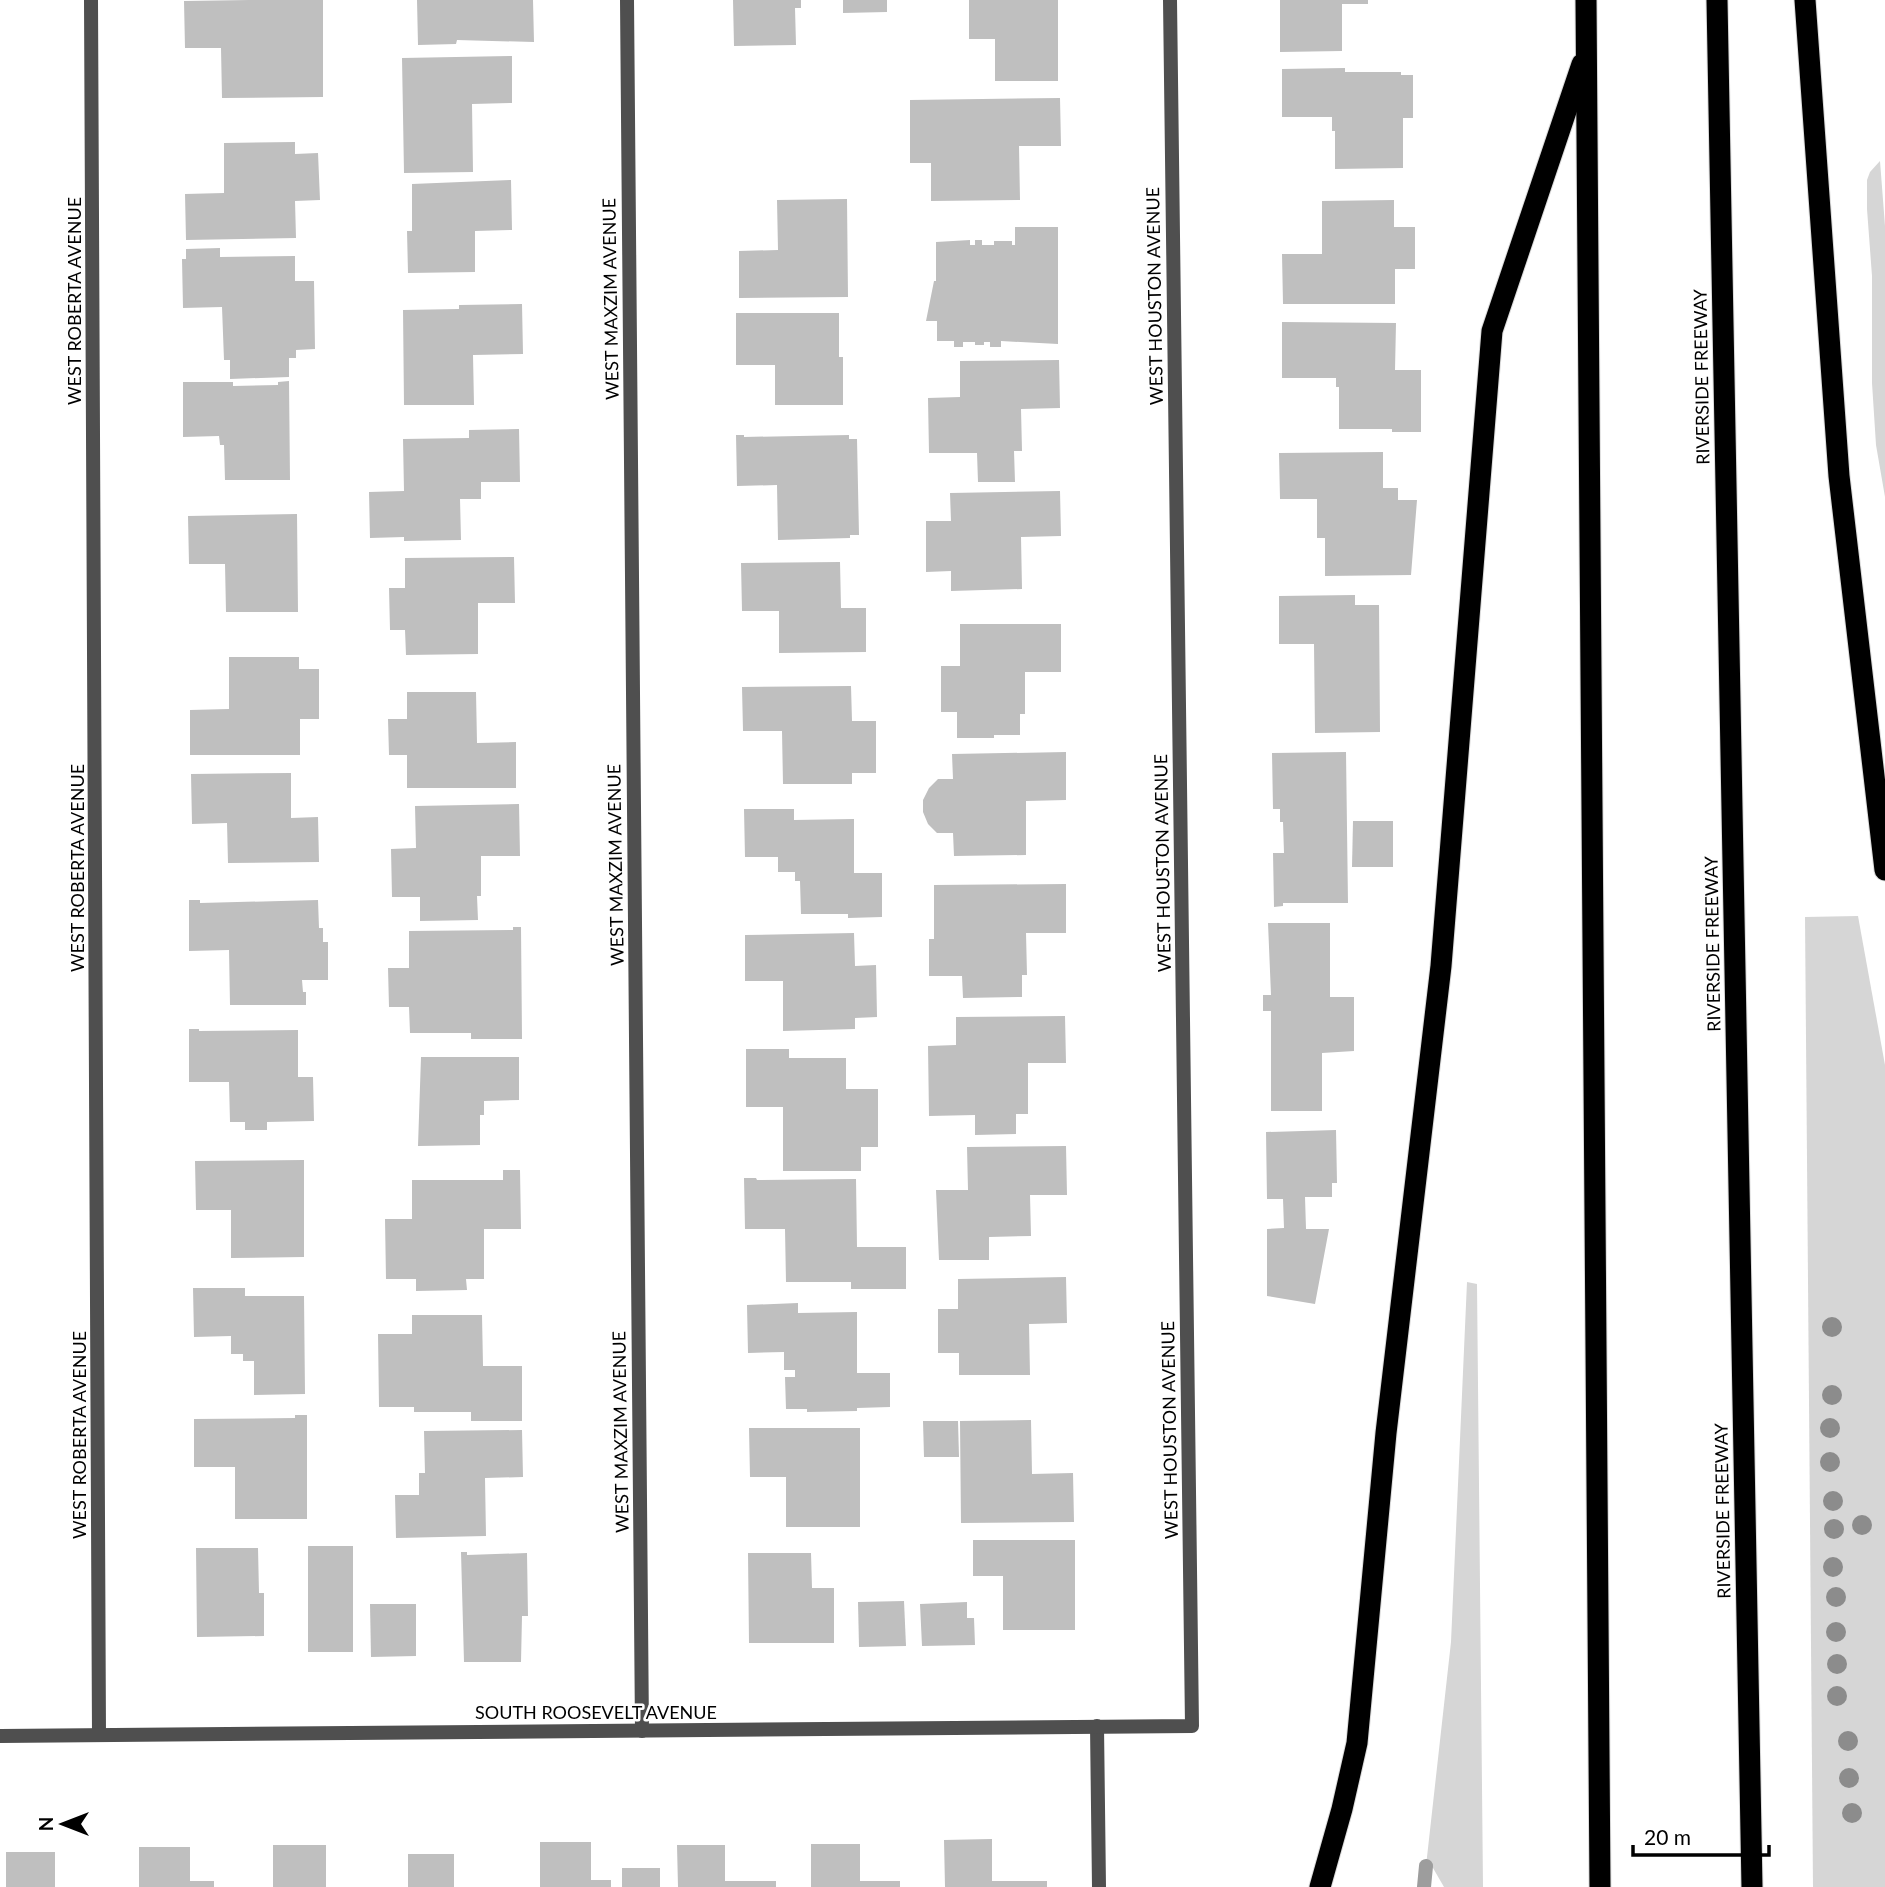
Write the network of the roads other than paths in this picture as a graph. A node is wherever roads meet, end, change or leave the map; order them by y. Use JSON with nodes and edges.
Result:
{"nodes":[{"id":1,"x":91,"y":0,"type":"edge"},
{"id":2,"x":626,"y":0,"type":"edge"},
{"id":3,"x":1170,"y":0,"type":"edge"},
{"id":4,"x":1586,"y":0,"type":"edge"},
{"id":5,"x":1717,"y":0,"type":"edge"},
{"id":6,"x":1805,"y":0,"type":"edge"},
{"id":7,"x":1587,"y":48,"type":"junction"},
{"id":8,"x":1885,"y":870,"type":"edge"},
{"id":9,"x":1097,"y":1726,"type":"junction"},
{"id":10,"x":1192,"y":1726,"type":"joint"},
{"id":11,"x":642,"y":1731,"type":"junction"},
{"id":12,"x":99,"y":1735,"type":"junction"},
{"id":13,"x":0,"y":1736,"type":"edge"},
{"id":14,"x":1099,"y":1887,"type":"edge"},
{"id":15,"x":1320,"y":1887,"type":"edge"},
{"id":16,"x":1600,"y":1887,"type":"edge"},
{"id":17,"x":1752,"y":1887,"type":"edge"}],
"edges":[{"from":1,"to":12,"type":"street","name":"WEST ROBERTA AVENUE"},
{"from":2,"to":11,"type":"street","name":"WEST MAXZIM AVENUE"},
{"from":3,"to":10,"type":"street","name":"WEST HOUSTON AVENUE"},
{"from":4,"to":7,"type":"highway"},
{"from":5,"to":17,"type":"highway","name":"RIVERSIDE FREEWAY"},
{"from":6,"to":8,"type":"highway"},
{"from":7,"to":15,"type":"highway"},
{"from":7,"to":16,"type":"highway"},
{"from":9,"to":10,"type":"street","name":"SOUTH ROOSEVELT AVENUE"},
{"from":9,"to":11,"type":"street","name":"SOUTH ROOSEVELT AVENUE"},
{"from":9,"to":14,"type":"street"},
{"from":11,"to":12,"type":"street","name":"SOUTH ROOSEVELT AVENUE"},
{"from":12,"to":13,"type":"street","name":"SOUTH ROOSEVELT AVENUE"}]}
